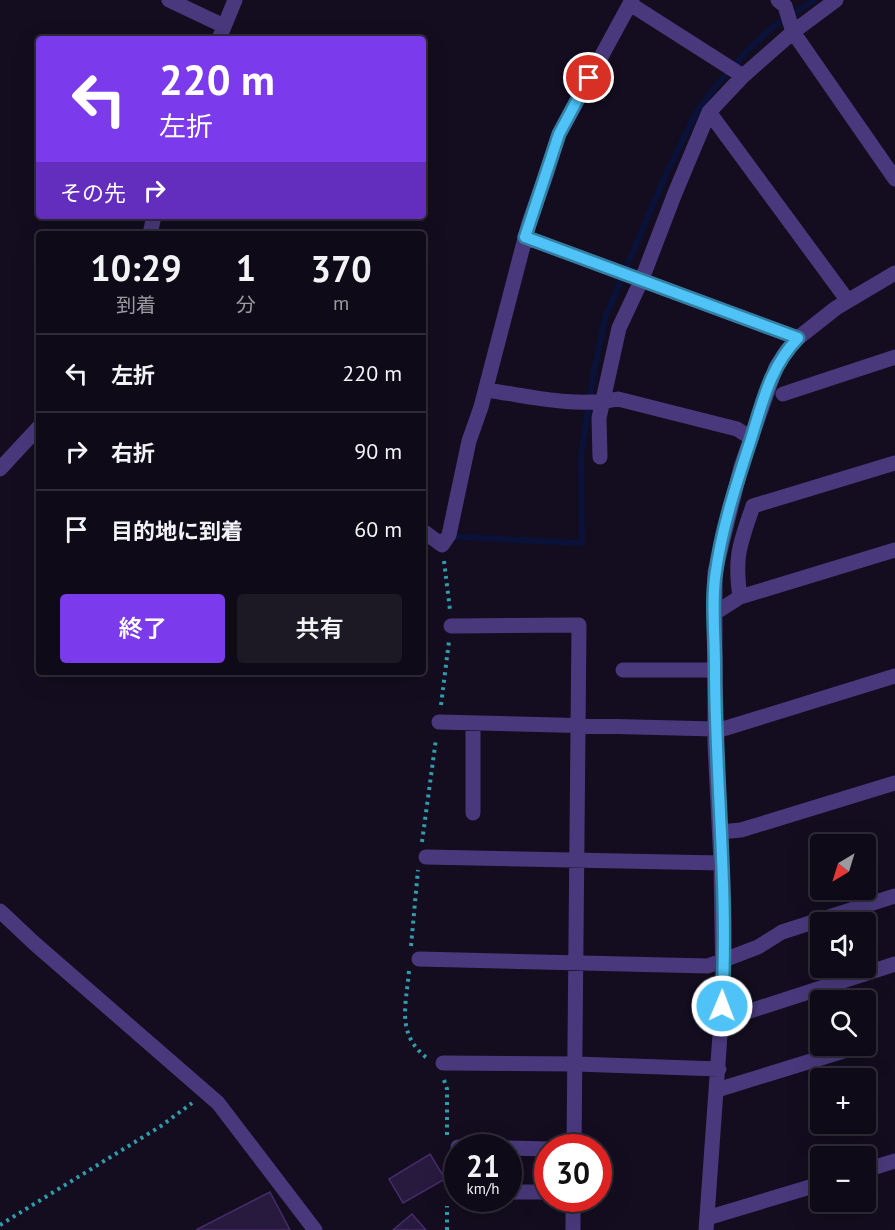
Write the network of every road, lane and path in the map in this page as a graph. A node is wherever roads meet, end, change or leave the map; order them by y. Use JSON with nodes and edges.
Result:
{"nodes":[{"id":1,"x":169,"y":0,"type":"edge"},
{"id":2,"x":235,"y":0,"type":"edge"},
{"id":3,"x":778,"y":0,"type":"edge"},
{"id":4,"x":836,"y":0,"type":"edge"},
{"id":5,"x":631,"y":2,"type":"edge"},
{"id":6,"x":222,"y":32,"type":"edge"},
{"id":7,"x":793,"y":32,"type":"junction"},
{"id":8,"x":742,"y":75,"type":"junction"},
{"id":9,"x":709,"y":112,"type":"junction"},
{"id":10,"x":895,"y":179,"type":"edge"},
{"id":11,"x":525,"y":237,"type":"junction"},
{"id":12,"x":895,"y":273,"type":"edge"},
{"id":13,"x":642,"y":279,"type":"junction"},
{"id":14,"x":848,"y":301,"type":"junction"},
{"id":15,"x":798,"y":338,"type":"junction"},
{"id":16,"x":895,"y":357,"type":"edge"},
{"id":17,"x":486,"y":390,"type":"junction"},
{"id":18,"x":783,"y":394,"type":"dead end"},
{"id":19,"x":603,"y":402,"type":"junction"},
{"id":20,"x":36,"y":430,"type":"edge"},
{"id":21,"x":751,"y":438,"type":"junction"},
{"id":22,"x":600,"y":457,"type":"dead end"},
{"id":23,"x":895,"y":463,"type":"edge"},
{"id":24,"x":0,"y":469,"type":"edge"},
{"id":25,"x":426,"y":533,"type":"edge"},
{"id":26,"x":441,"y":545,"type":"junction"},
{"id":27,"x":895,"y":550,"type":"edge"},
{"id":28,"x":740,"y":597,"type":"junction"},
{"id":29,"x":715,"y":613,"type":"junction"},
{"id":30,"x":451,"y":626,"type":"junction"},
{"id":31,"x":623,"y":670,"type":"dead end"},
{"id":32,"x":715,"y":670,"type":"junction"},
{"id":33,"x":895,"y":676,"type":"edge"},
{"id":34,"x":439,"y":722,"type":"junction"},
{"id":35,"x":473,"y":723,"type":"junction"},
{"id":36,"x":579,"y":726,"type":"junction"},
{"id":37,"x":715,"y":729,"type":"junction"},
{"id":38,"x":895,"y":783,"type":"edge"},
{"id":39,"x":473,"y":813,"type":"dead end"},
{"id":40,"x":720,"y":832,"type":"junction"},
{"id":41,"x":422,"y":857,"type":"junction"},
{"id":42,"x":578,"y":860,"type":"junction"},
{"id":43,"x":721,"y":863,"type":"junction"},
{"id":44,"x":895,"y":896,"type":"edge"},
{"id":45,"x":0,"y":911,"type":"edge"},
{"id":46,"x":413,"y":958,"type":"junction"},
{"id":47,"x":723,"y":960,"type":"junction"},
{"id":48,"x":577,"y":963,"type":"junction"},
{"id":49,"x":895,"y":963,"type":"edge"},
{"id":50,"x":834,"y":983,"type":"junction"},
{"id":51,"x":836,"y":990,"type":"edge"},
{"id":52,"x":722,"y":1020,"type":"junction"},
{"id":53,"x":827,"y":1056,"type":"edge"},
{"id":54,"x":576,"y":1064,"type":"junction"},
{"id":55,"x":439,"y":1067,"type":"junction"},
{"id":56,"x":719,"y":1069,"type":"junction"},
{"id":57,"x":717,"y":1090,"type":"junction"},
{"id":58,"x":207,"y":1092,"type":"junction"},
{"id":59,"x":452,"y":1134,"type":"edge"},
{"id":60,"x":574,"y":1134,"type":"edge"},
{"id":61,"x":895,"y":1161,"type":"edge"},
{"id":62,"x":876,"y":1167,"type":"edge"},
{"id":63,"x":810,"y":1188,"type":"edge"},
{"id":64,"x":449,"y":1212,"type":"edge"},
{"id":65,"x":573,"y":1212,"type":"edge"},
{"id":66,"x":706,"y":1224,"type":"edge"},
{"id":67,"x":0,"y":1225,"type":"edge"},
{"id":68,"x":315,"y":1230,"type":"edge"},
{"id":69,"x":447,"y":1230,"type":"edge"},
{"id":70,"x":573,"y":1230,"type":"edge"}],
"edges":[{"from":1,"to":6,"type":"street"},
{"from":2,"to":6,"type":"street"},
{"from":3,"to":7,"type":"street"},
{"from":4,"to":7,"type":"street"},
{"from":5,"to":8,"type":"street"},
{"from":5,"to":11,"type":"street"},
{"from":7,"to":8,"type":"street"},
{"from":7,"to":10,"type":"street"},
{"from":8,"to":9,"type":"street"},
{"from":9,"to":13,"type":"street"},
{"from":9,"to":14,"type":"street"},
{"from":11,"to":13,"type":"street"},
{"from":11,"to":17,"type":"street"},
{"from":12,"to":14,"type":"street"},
{"from":13,"to":15,"type":"street"},
{"from":13,"to":19,"type":"street"},
{"from":14,"to":15,"type":"street"},
{"from":15,"to":21,"type":"street"},
{"from":16,"to":18,"type":"street"},
{"from":17,"to":19,"type":"street"},
{"from":17,"to":26,"type":"street"},
{"from":19,"to":21,"type":"street"},
{"from":19,"to":22,"type":"street"},
{"from":20,"to":24,"type":"street"},
{"from":21,"to":29,"type":"street"},
{"from":23,"to":28,"type":"street"},
{"from":25,"to":26,"type":"street"},
{"from":26,"to":30,"type":"path"},
{"from":27,"to":28,"type":"street"},
{"from":28,"to":29,"type":"street"},
{"from":29,"to":32,"type":"street"},
{"from":30,"to":34,"type":"path"},
{"from":30,"to":36,"type":"street"},
{"from":31,"to":32,"type":"street"},
{"from":32,"to":37,"type":"street"},
{"from":33,"to":37,"type":"street"},
{"from":34,"to":35,"type":"street"},
{"from":34,"to":41,"type":"path"},
{"from":35,"to":36,"type":"street"},
{"from":35,"to":39,"type":"street"},
{"from":36,"to":37,"type":"street"},
{"from":36,"to":42,"type":"street"},
{"from":37,"to":40,"type":"street"},
{"from":38,"to":40,"type":"street"},
{"from":40,"to":43,"type":"street"},
{"from":41,"to":42,"type":"street"},
{"from":41,"to":46,"type":"path"},
{"from":42,"to":43,"type":"street"},
{"from":42,"to":48,"type":"street"},
{"from":43,"to":47,"type":"street"},
{"from":44,"to":47,"type":"street"},
{"from":45,"to":58,"type":"street"},
{"from":46,"to":48,"type":"street"},
{"from":46,"to":55,"type":"path"},
{"from":47,"to":48,"type":"street"},
{"from":47,"to":52,"type":"street"},
{"from":48,"to":54,"type":"street"},
{"from":49,"to":50,"type":"street"},
{"from":50,"to":51,"type":"street"},
{"from":50,"to":52,"type":"street"},
{"from":52,"to":56,"type":"street"},
{"from":53,"to":57,"type":"street"},
{"from":54,"to":55,"type":"street"},
{"from":54,"to":56,"type":"street"},
{"from":54,"to":60,"type":"street"},
{"from":55,"to":59,"type":"path"},
{"from":56,"to":57,"type":"street"},
{"from":57,"to":66,"type":"street"},
{"from":58,"to":67,"type":"path"},
{"from":58,"to":68,"type":"street"},
{"from":61,"to":62,"type":"street"},
{"from":63,"to":66,"type":"street"},
{"from":64,"to":69,"type":"path"},
{"from":65,"to":70,"type":"street"}]}
